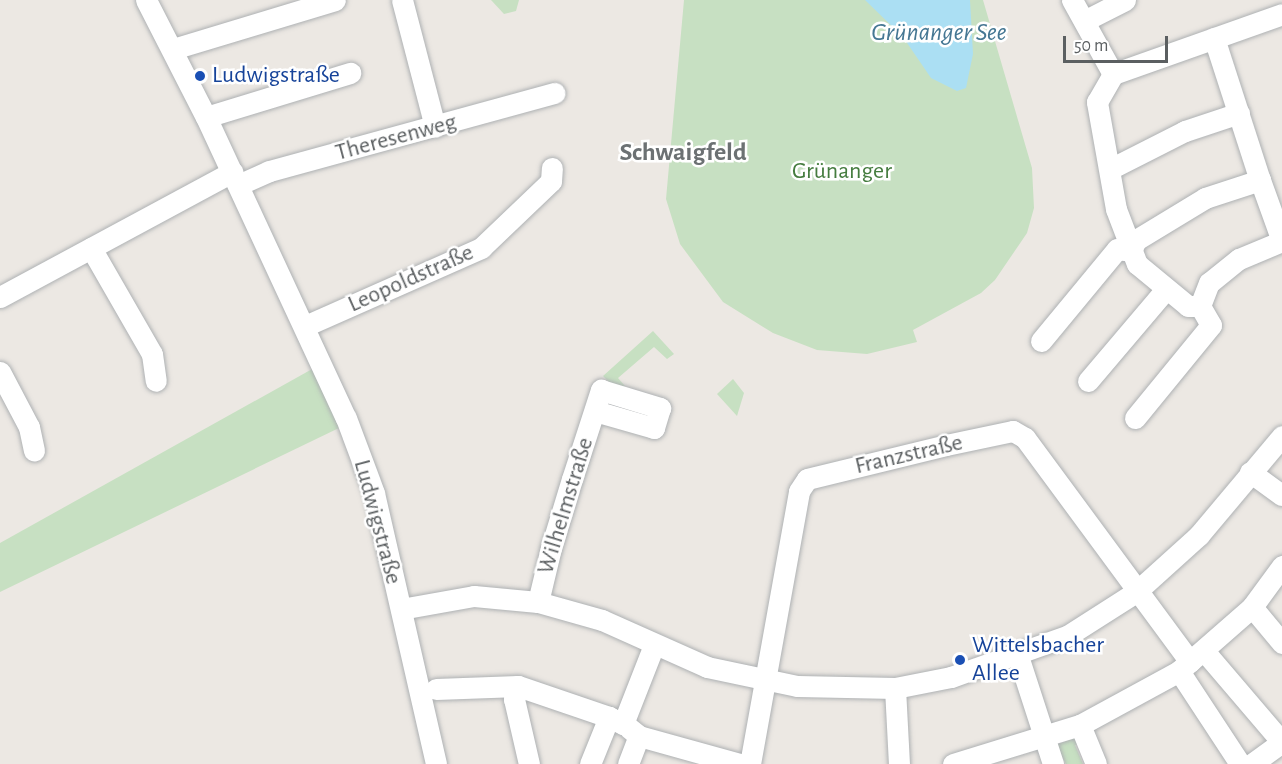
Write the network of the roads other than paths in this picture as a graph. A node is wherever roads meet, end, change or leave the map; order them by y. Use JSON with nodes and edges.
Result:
{"nodes":[{"id":1,"x":146,"y":0,"type":"edge"},
{"id":2,"x":335,"y":0,"type":"edge"},
{"id":3,"x":402,"y":0,"type":"edge"},
{"id":4,"x":1072,"y":0,"type":"edge"},
{"id":5,"x":1125,"y":0,"type":"edge"},
{"id":6,"x":1282,"y":14,"type":"edge"},
{"id":7,"x":1084,"y":21,"type":"junction"},
{"id":8,"x":1214,"y":39,"type":"junction"},
{"id":9,"x":173,"y":49,"type":"junction"},
{"id":10,"x":350,"y":73,"type":"dead end"},
{"id":11,"x":1113,"y":74,"type":"junction"},
{"id":12,"x":555,"y":93,"type":"dead end"},
{"id":13,"x":1239,"y":113,"type":"junction"},
{"id":14,"x":206,"y":117,"type":"junction"},
{"id":15,"x":435,"y":127,"type":"junction"},
{"id":16,"x":552,"y":168,"type":"dead end"},
{"id":17,"x":1110,"y":169,"type":"junction"},
{"id":18,"x":235,"y":179,"type":"junction"},
{"id":19,"x":1260,"y":180,"type":"junction"},
{"id":20,"x":1282,"y":241,"type":"edge"},
{"id":21,"x":91,"y":248,"type":"junction"},
{"id":22,"x":1131,"y":251,"type":"junction"},
{"id":23,"x":1166,"y":289,"type":"junction"},
{"id":24,"x":0,"y":297,"type":"edge"},
{"id":25,"x":1200,"y":306,"type":"junction"},
{"id":26,"x":305,"y":326,"type":"junction"},
{"id":27,"x":1041,"y":341,"type":"dead end"},
{"id":28,"x":0,"y":372,"type":"edge"},
{"id":29,"x":156,"y":381,"type":"dead end"},
{"id":30,"x":1088,"y":381,"type":"dead end"},
{"id":31,"x":595,"y":411,"type":"dead end"},
{"id":32,"x":1135,"y":418,"type":"dead end"},
{"id":33,"x":1282,"y":436,"type":"edge"},
{"id":34,"x":34,"y":450,"type":"dead end"},
{"id":35,"x":1250,"y":472,"type":"junction"},
{"id":36,"x":1282,"y":495,"type":"edge"},
{"id":37,"x":1282,"y":566,"type":"edge"},
{"id":38,"x":1137,"y":592,"type":"junction"},
{"id":39,"x":538,"y":602,"type":"junction"},
{"id":40,"x":1252,"y":608,"type":"junction"},
{"id":41,"x":400,"y":609,"type":"junction"},
{"id":42,"x":1282,"y":643,"type":"edge"},
{"id":43,"x":654,"y":645,"type":"junction"},
{"id":44,"x":1018,"y":656,"type":"junction"},
{"id":45,"x":1191,"y":662,"type":"junction"},
{"id":46,"x":763,"y":681,"type":"junction"},
{"id":47,"x":518,"y":686,"type":"junction"},
{"id":48,"x":895,"y":687,"type":"junction"},
{"id":49,"x":436,"y":689,"type":"dead end"},
{"id":50,"x":624,"y":725,"type":"junction"},
{"id":51,"x":1080,"y":725,"type":"junction"},
{"id":52,"x":1044,"y":738,"type":"junction"},
{"id":53,"x":1282,"y":742,"type":"edge"},
{"id":54,"x":436,"y":764,"type":"edge"},
{"id":55,"x":529,"y":764,"type":"edge"},
{"id":56,"x":590,"y":764,"type":"edge"},
{"id":57,"x":628,"y":764,"type":"edge"},
{"id":58,"x":740,"y":764,"type":"edge"},
{"id":59,"x":750,"y":764,"type":"edge"},
{"id":60,"x":899,"y":764,"type":"edge"},
{"id":61,"x":954,"y":764,"type":"edge"},
{"id":62,"x":1053,"y":764,"type":"edge"},
{"id":63,"x":1096,"y":764,"type":"edge"},
{"id":64,"x":1240,"y":764,"type":"edge"},
{"id":65,"x":1252,"y":764,"type":"edge"}],
"edges":[{"from":1,"to":9,"type":"street","name":"Ludwigstraße"},
{"from":2,"to":9,"type":"street"},
{"from":3,"to":15,"type":"street"},
{"from":4,"to":7,"type":"street"},
{"from":5,"to":7,"type":"street"},
{"from":6,"to":8,"type":"street"},
{"from":7,"to":11,"type":"street"},
{"from":8,"to":11,"type":"street"},
{"from":8,"to":13,"type":"street"},
{"from":9,"to":14,"type":"street","name":"Ludwigstraße"},
{"from":10,"to":14,"type":"street"},
{"from":11,"to":17,"type":"street"},
{"from":12,"to":15,"type":"street","name":"Theresenweg"},
{"from":13,"to":17,"type":"street"},
{"from":13,"to":19,"type":"street"},
{"from":14,"to":18,"type":"street","name":"Ludwigstraße"},
{"from":15,"to":18,"type":"street","name":"Theresenweg"},
{"from":16,"to":26,"type":"street","name":"Leopoldstraße"},
{"from":17,"to":22,"type":"street"},
{"from":18,"to":21,"type":"street","name":"Theresenweg"},
{"from":18,"to":26,"type":"street","name":"Ludwigstraße"},
{"from":19,"to":20,"type":"street"},
{"from":19,"to":22,"type":"street"},
{"from":20,"to":25,"type":"street"},
{"from":21,"to":24,"type":"street","name":"Theresenweg"},
{"from":21,"to":29,"type":"street"},
{"from":22,"to":23,"type":"street"},
{"from":22,"to":27,"type":"street"},
{"from":23,"to":25,"type":"street"},
{"from":23,"to":30,"type":"street"},
{"from":25,"to":32,"type":"street"},
{"from":26,"to":41,"type":"street","name":"Ludwigstraße"},
{"from":28,"to":34,"type":"street"},
{"from":31,"to":39,"type":"street","name":"Wilhelmstraße"},
{"from":33,"to":35,"type":"street"},
{"from":35,"to":36,"type":"street"},
{"from":35,"to":38,"type":"street"},
{"from":37,"to":40,"type":"street"},
{"from":38,"to":44,"type":"street"},
{"from":38,"to":45,"type":"street","name":"Franzstraße"},
{"from":38,"to":46,"type":"street","name":"Franzstraße"},
{"from":39,"to":41,"type":"street"},
{"from":39,"to":43,"type":"street"},
{"from":40,"to":42,"type":"street"},
{"from":40,"to":45,"type":"street"},
{"from":41,"to":54,"type":"street","name":"Ludwigstraße"},
{"from":43,"to":46,"type":"street"},
{"from":43,"to":50,"type":"street"},
{"from":44,"to":48,"type":"street"},
{"from":44,"to":52,"type":"street"},
{"from":45,"to":51,"type":"street"},
{"from":45,"to":53,"type":"street"},
{"from":45,"to":64,"type":"street"},
{"from":46,"to":48,"type":"street"},
{"from":46,"to":59,"type":"street","name":"Franzstraße"},
{"from":47,"to":49,"type":"street"},
{"from":47,"to":50,"type":"street"},
{"from":47,"to":55,"type":"street"},
{"from":48,"to":60,"type":"street"},
{"from":50,"to":56,"type":"street"},
{"from":50,"to":57,"type":"street"},
{"from":50,"to":58,"type":"street"},
{"from":51,"to":52,"type":"street"},
{"from":51,"to":63,"type":"street"},
{"from":52,"to":61,"type":"street"},
{"from":52,"to":62,"type":"street"},
{"from":53,"to":65,"type":"street"}]}
